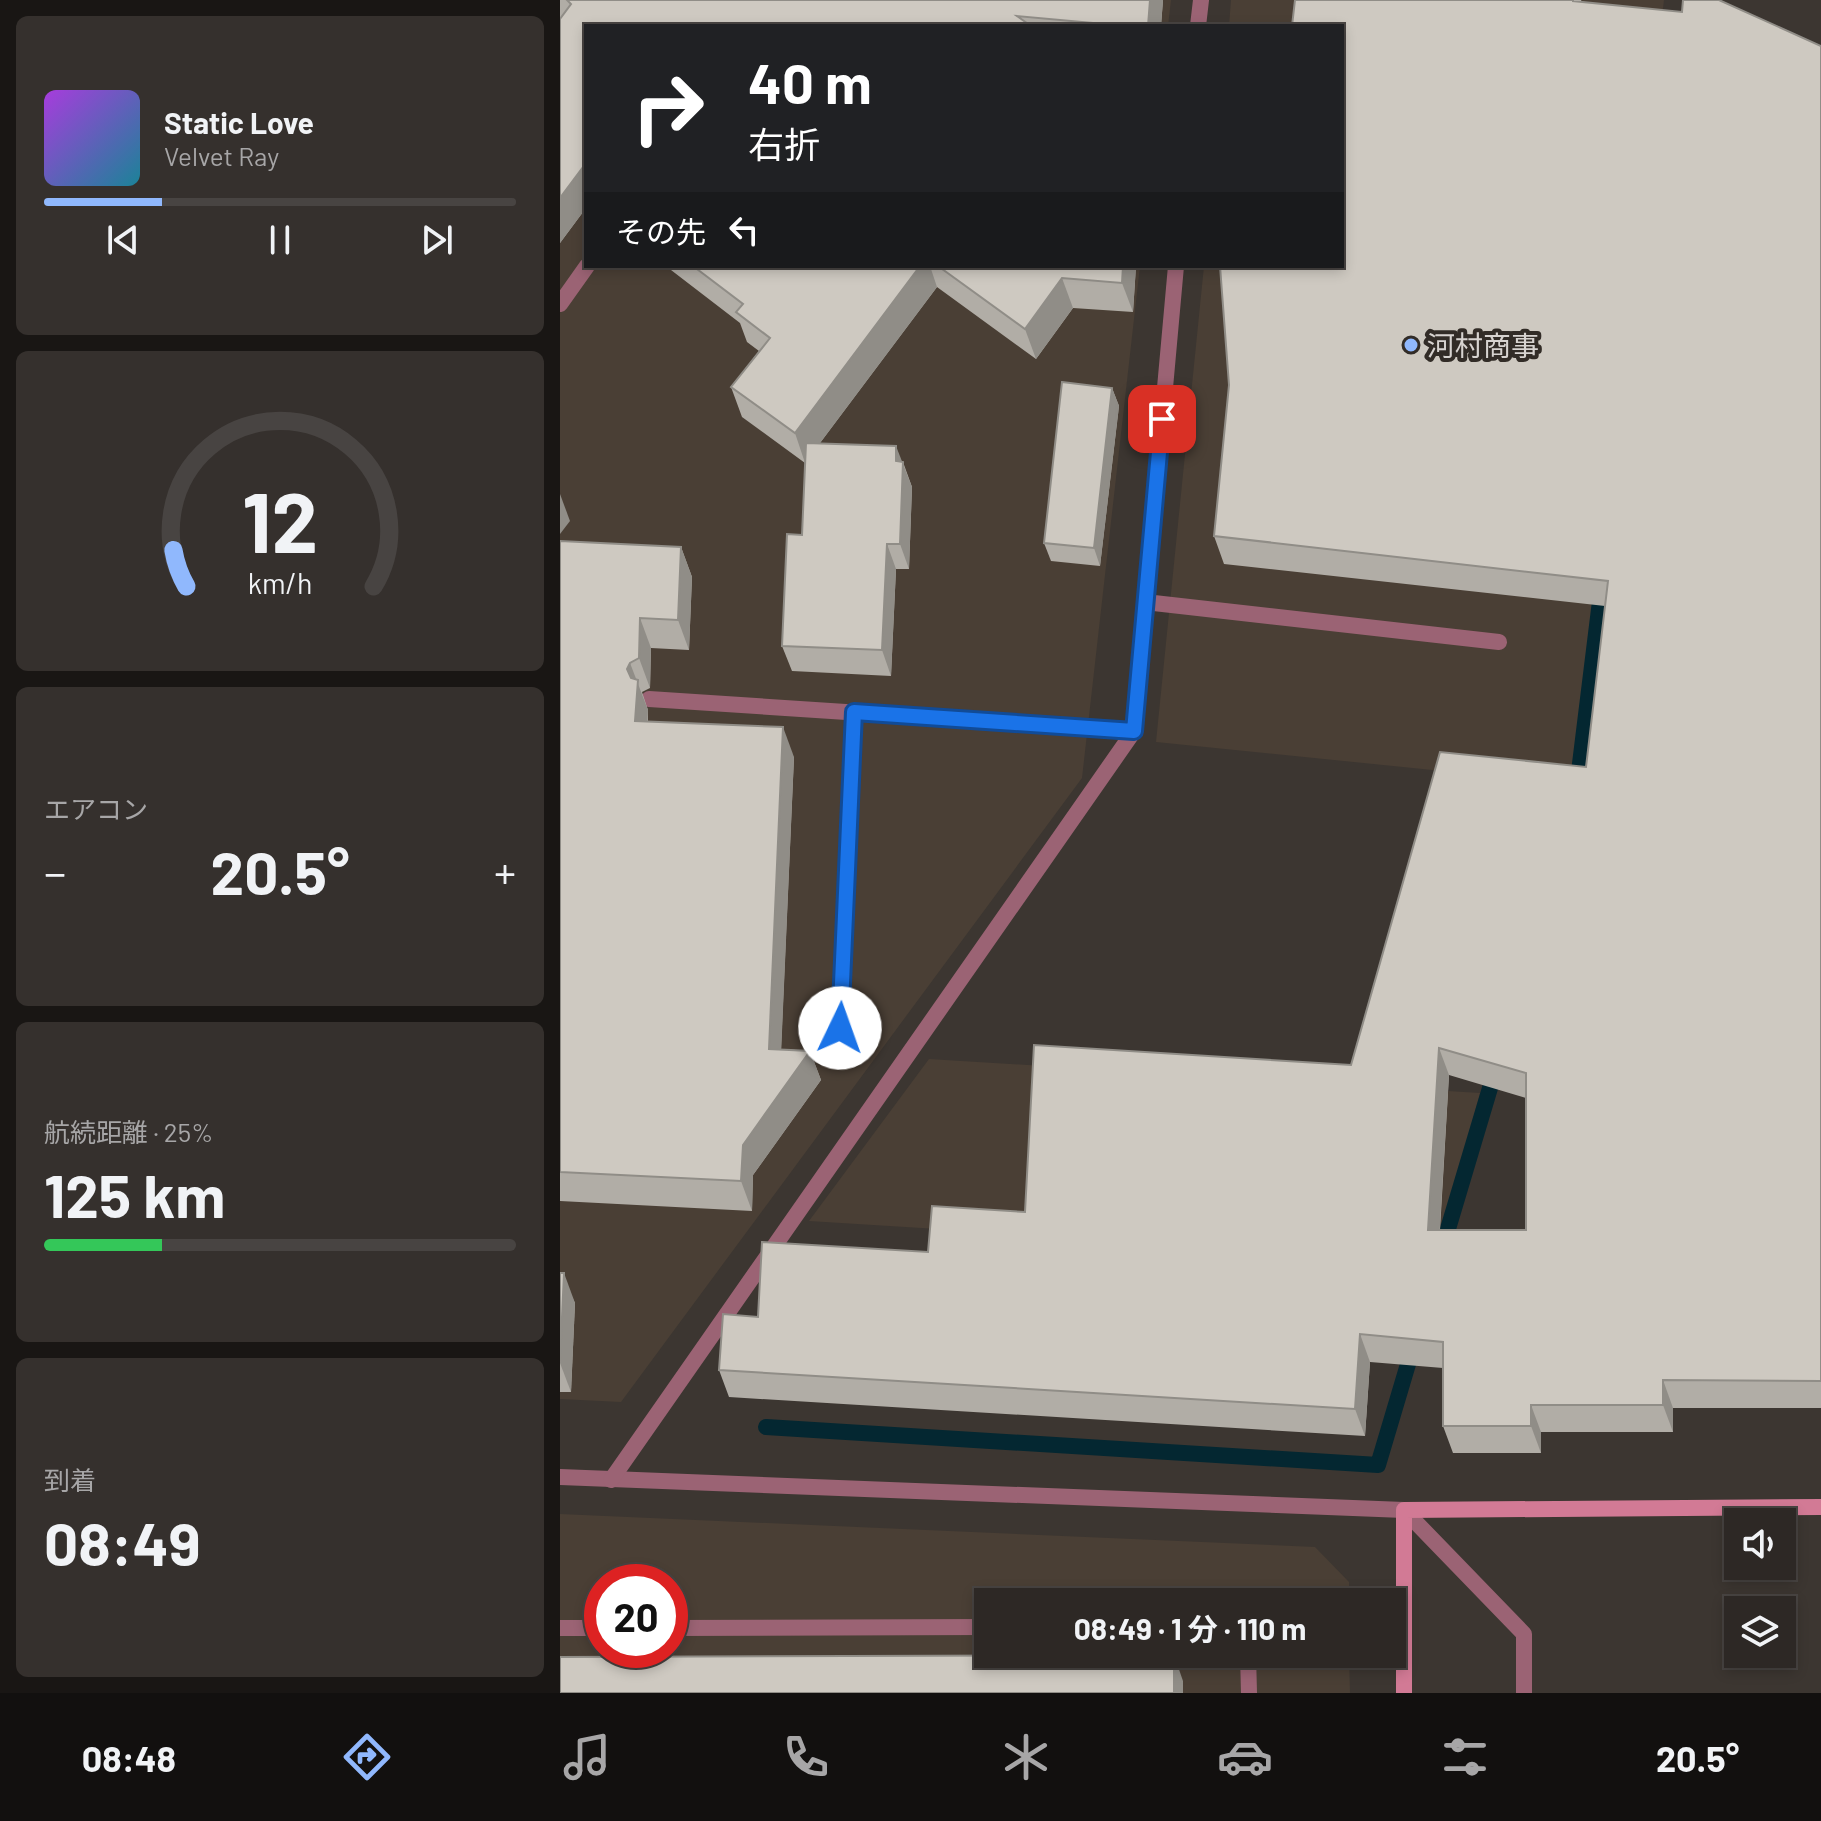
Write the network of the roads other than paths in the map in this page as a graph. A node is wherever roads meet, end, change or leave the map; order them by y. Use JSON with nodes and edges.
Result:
{"nodes":[{"id":1,"x":1201,"y":0,"type":"edge"},
{"id":2,"x":1198,"y":24,"type":"edge"},
{"id":3,"x":586,"y":268,"type":"edge"},
{"id":4,"x":1176,"y":268,"type":"edge"},
{"id":5,"x":560,"y":304,"type":"edge"},
{"id":6,"x":1145,"y":602,"type":"junction"},
{"id":7,"x":1499,"y":642,"type":"dead end"},
{"id":8,"x":649,"y":699,"type":"dead end"},
{"id":9,"x":854,"y":712,"type":"junction"},
{"id":10,"x":1134,"y":731,"type":"junction"},
{"id":11,"x":840,"y":1028,"type":"dead end"},
{"id":12,"x":560,"y":1477,"type":"edge"},
{"id":13,"x":611,"y":1480,"type":"junction"},
{"id":14,"x":1821,"y":1507,"type":"edge"},
{"id":15,"x":1404,"y":1510,"type":"junction"},
{"id":16,"x":974,"y":1627,"type":"edge"},
{"id":17,"x":560,"y":1628,"type":"edge"},
{"id":18,"x":584,"y":1628,"type":"edge"},
{"id":19,"x":688,"y":1628,"type":"edge"},
{"id":20,"x":1248,"y":1668,"type":"edge"},
{"id":21,"x":1249,"y":1693,"type":"edge"},
{"id":22,"x":1404,"y":1693,"type":"edge"},
{"id":23,"x":1524,"y":1693,"type":"edge"}],
"edges":[{"from":1,"to":2,"type":"street"},
{"from":3,"to":5,"type":"street"},
{"from":4,"to":6,"type":"street"},
{"from":6,"to":7,"type":"street"},
{"from":6,"to":10,"type":"street"},
{"from":8,"to":9,"type":"street"},
{"from":9,"to":10,"type":"street"},
{"from":9,"to":11,"type":"street"},
{"from":10,"to":13,"type":"street"},
{"from":12,"to":13,"type":"street"},
{"from":13,"to":15,"type":"street"},
{"from":14,"to":15,"type":"street"},
{"from":15,"to":22,"type":"street"},
{"from":15,"to":23,"type":"street"},
{"from":16,"to":19,"type":"street"},
{"from":17,"to":18,"type":"street"},
{"from":20,"to":21,"type":"street"}]}
